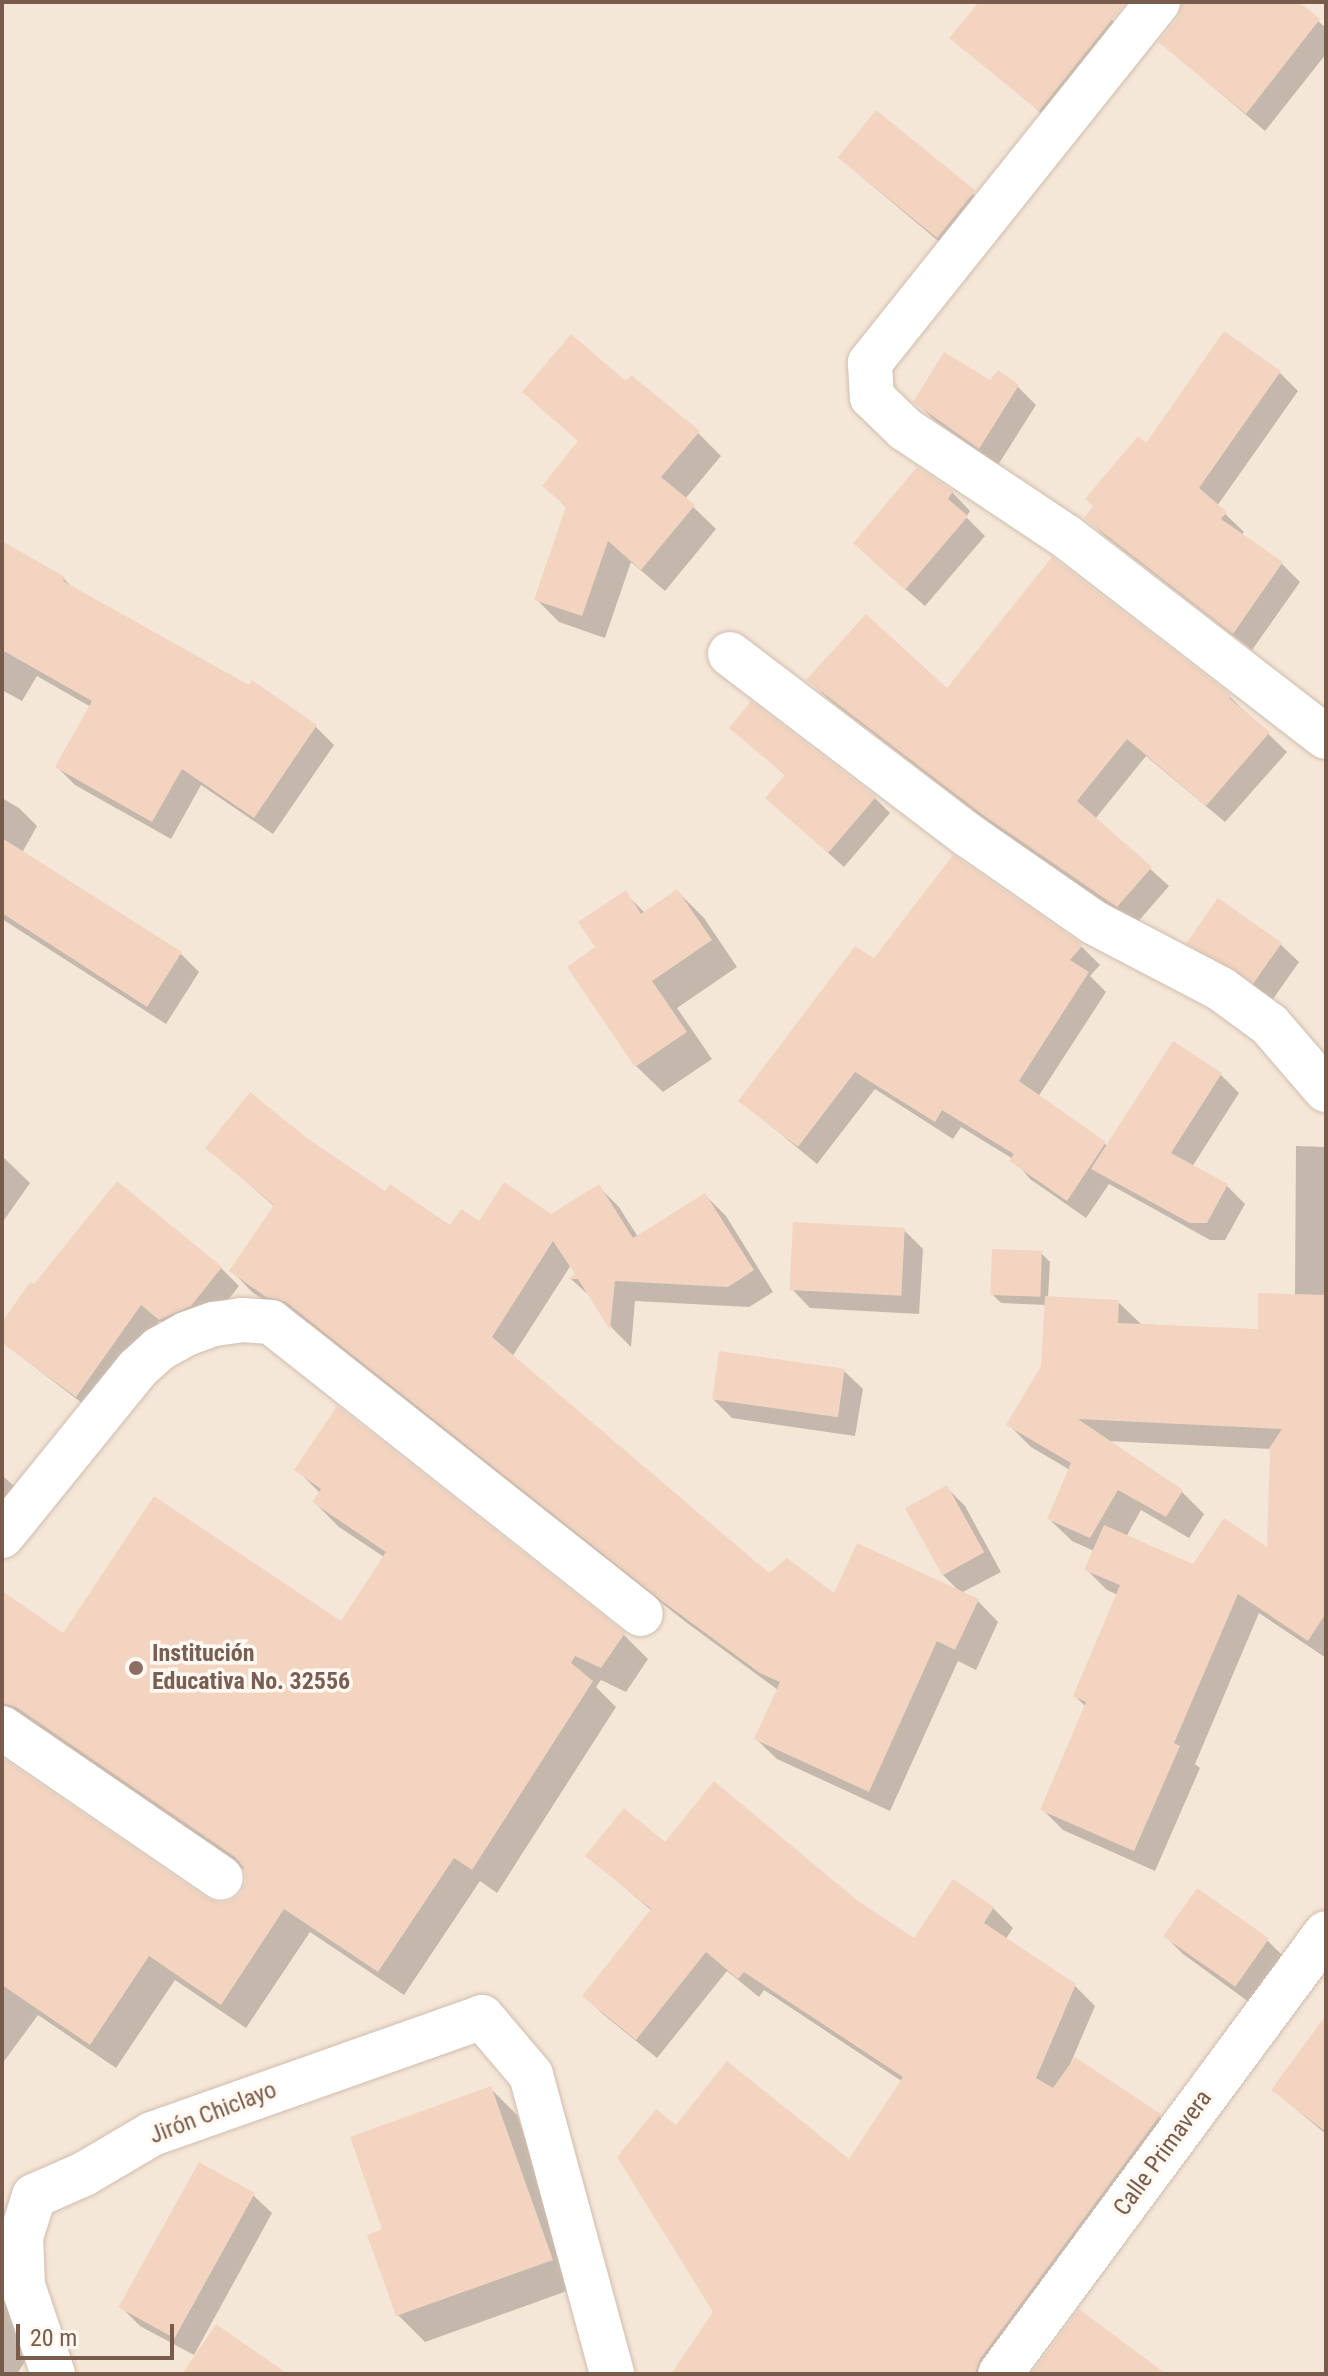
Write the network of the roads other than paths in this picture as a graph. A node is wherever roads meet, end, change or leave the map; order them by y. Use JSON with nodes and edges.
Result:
{"nodes":[{"id":1,"x":1158,"y":2,"type":"edge"},
{"id":2,"x":730,"y":654,"type":"dead end"},
{"id":3,"x":1326,"y":737,"type":"edge"},
{"id":4,"x":1326,"y":1090,"type":"edge"},
{"id":5,"x":2,"y":1536,"type":"edge"},
{"id":6,"x":641,"y":1614,"type":"dead end"},
{"id":7,"x":2,"y":1728,"type":"edge"},
{"id":8,"x":221,"y":1878,"type":"dead end"},
{"id":9,"x":1326,"y":1933,"type":"edge"},
{"id":10,"x":53,"y":2374,"type":"edge"},
{"id":11,"x":612,"y":2374,"type":"edge"},
{"id":12,"x":1000,"y":2374,"type":"edge"}],
"edges":[{"from":1,"to":3,"type":"street"},
{"from":2,"to":4,"type":"street"},
{"from":5,"to":6,"type":"street"},
{"from":7,"to":8,"type":"street"},
{"from":9,"to":12,"type":"street","name":"Calle Primavera"},
{"from":10,"to":11,"type":"street","name":"Jirón Chiclayo"}]}
